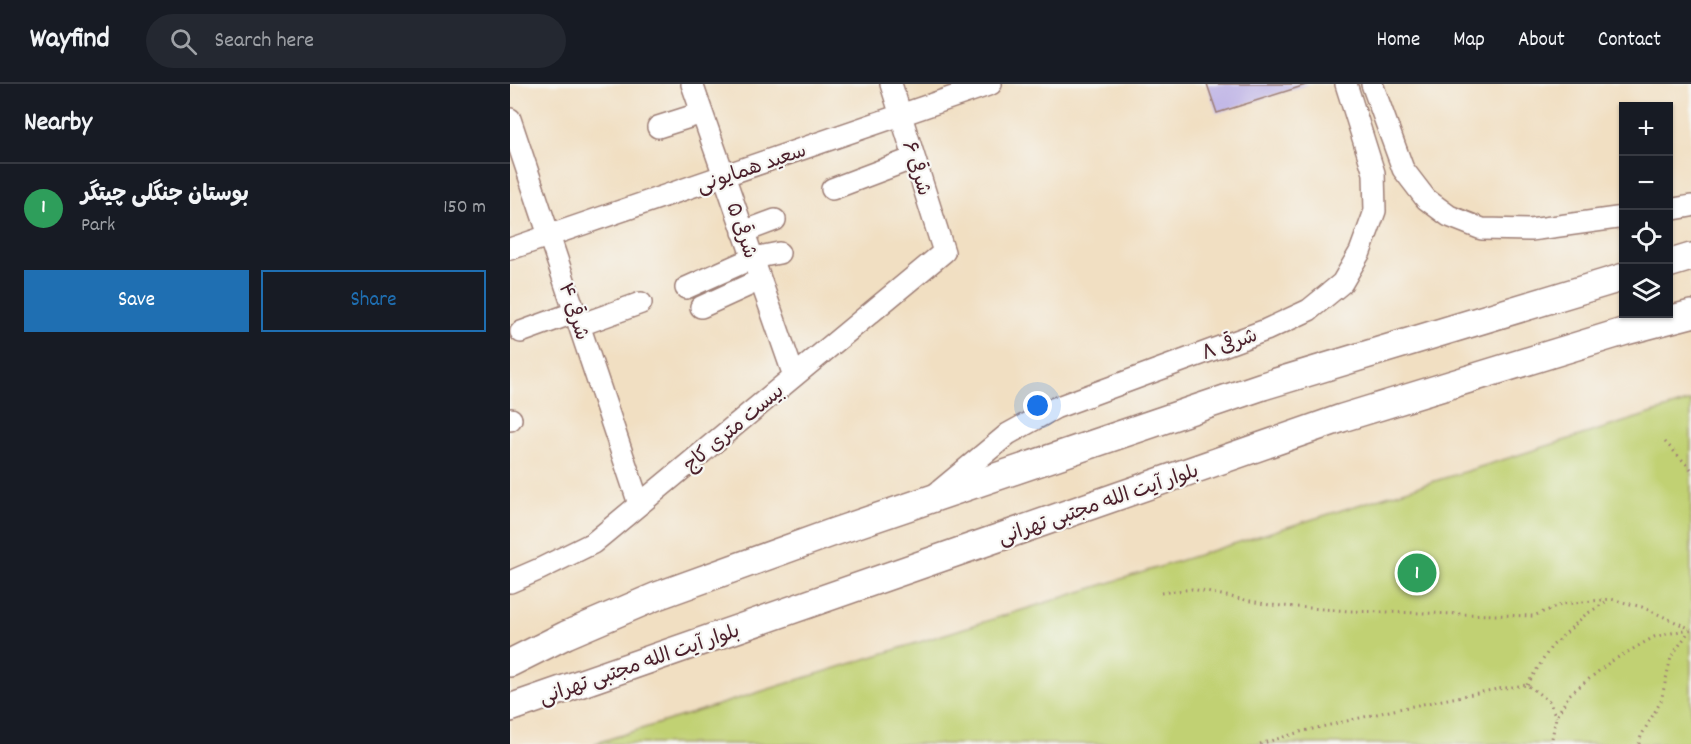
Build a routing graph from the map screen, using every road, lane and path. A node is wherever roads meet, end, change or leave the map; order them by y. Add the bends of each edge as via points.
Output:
1 (692, 84) edge
2 (891, 84) edge
3 (991, 84) edge
4 (1346, 84) edge
5 (1372, 84) edge
6 (702, 113) junction
7 (901, 115) junction
8 (510, 119) edge
9 (658, 127) dead end
10 (914, 158) junction
11 (724, 176) junction
12 (832, 189) dead end
13 (1691, 206) edge
14 (1673, 209) edge
15 (1619, 218) edge
16 (775, 220) dead end
17 (743, 232) junction
18 (550, 236) junction
19 (510, 249) edge
20 (944, 252) joint
21 (778, 253) dead end
22 (1691, 257) edge
23 (753, 258) junction
24 (1673, 262) edge
25 (1619, 278) edge
26 (760, 280) junction
27 (686, 288) dead end
28 (640, 303) dead end
29 (701, 307) dead end
30 (1691, 314) edge
31 (578, 319) junction
32 (521, 332) dead end
33 (794, 376) junction
34 (1665, 442) dead end
35 (1691, 469) edge
36 (930, 499) junction
37 (639, 504) junction
38 (510, 582) edge
39 (1161, 593) dead end
40 (1611, 599) junction
41 (1691, 628) edge
42 (510, 663) edge
43 (1527, 686) junction
44 (510, 708) edge
45 (1556, 717) junction
46 (1260, 744) edge
47 (1551, 744) edge
48 (1639, 744) edge

1 - 6 street, ۵ شرقی
2 - 7 street, ۶ شرقی
3 - 7 street, سعید همایونی
4 - 36 street, ۸ شرقی via 1374,173 1375,211 1360,252 1342,283 1309,310 1266,330 1055,408 1008,434
5 - 15 street via 1402,169 1426,199 1449,216 1482,229 1530,230
6 - 9 street
6 - 11 street, ۵ شرقی
7 - 10 street, ۶ شرقی
7 - 11 street, سعید همایونی
8 - 18 street, ۴ شرقی
10 - 12 street
10 - 20 street, ۶ شرقی
11 - 17 street, ۵ شرقی
11 - 18 street, سعید همایونی
13 - 14 street
16 - 17 street
17 - 23 street, ۵ شرقی
18 - 19 street, سعید همایونی
18 - 31 street, ۴ شرقی
20 - 33 street, بیست متری کاج
21 - 23 street
22 - 24 main road
23 - 26 street, ۵ شرقی
23 - 27 street
25 - 36 main road via 1263,386
26 - 29 street
26 - 33 street, ۵ شرقی
28 - 31 street
30 - 44 main road, بلوار آیت الله مجتبی تهرانی via 1342,418
31 - 32 street
31 - 37 street, ۴ شرقی
33 - 37 street, بیست متری کاج
34 - 35 path
36 - 42 main road via 657,596
37 - 38 street, بیست متری کاج via 593,543
39 - 40 path via 1192,589 1270,605 1348,611 1533,616 1564,604
40 - 41 path via 1642,607
40 - 43 path via 1586,615 1551,647
41 - 45 path via 1654,637 1610,662 1569,695
41 - 48 path via 1671,657 1661,701
43 - 45 path via 1550,700
43 - 46 path via 1398,709
45 - 47 path

